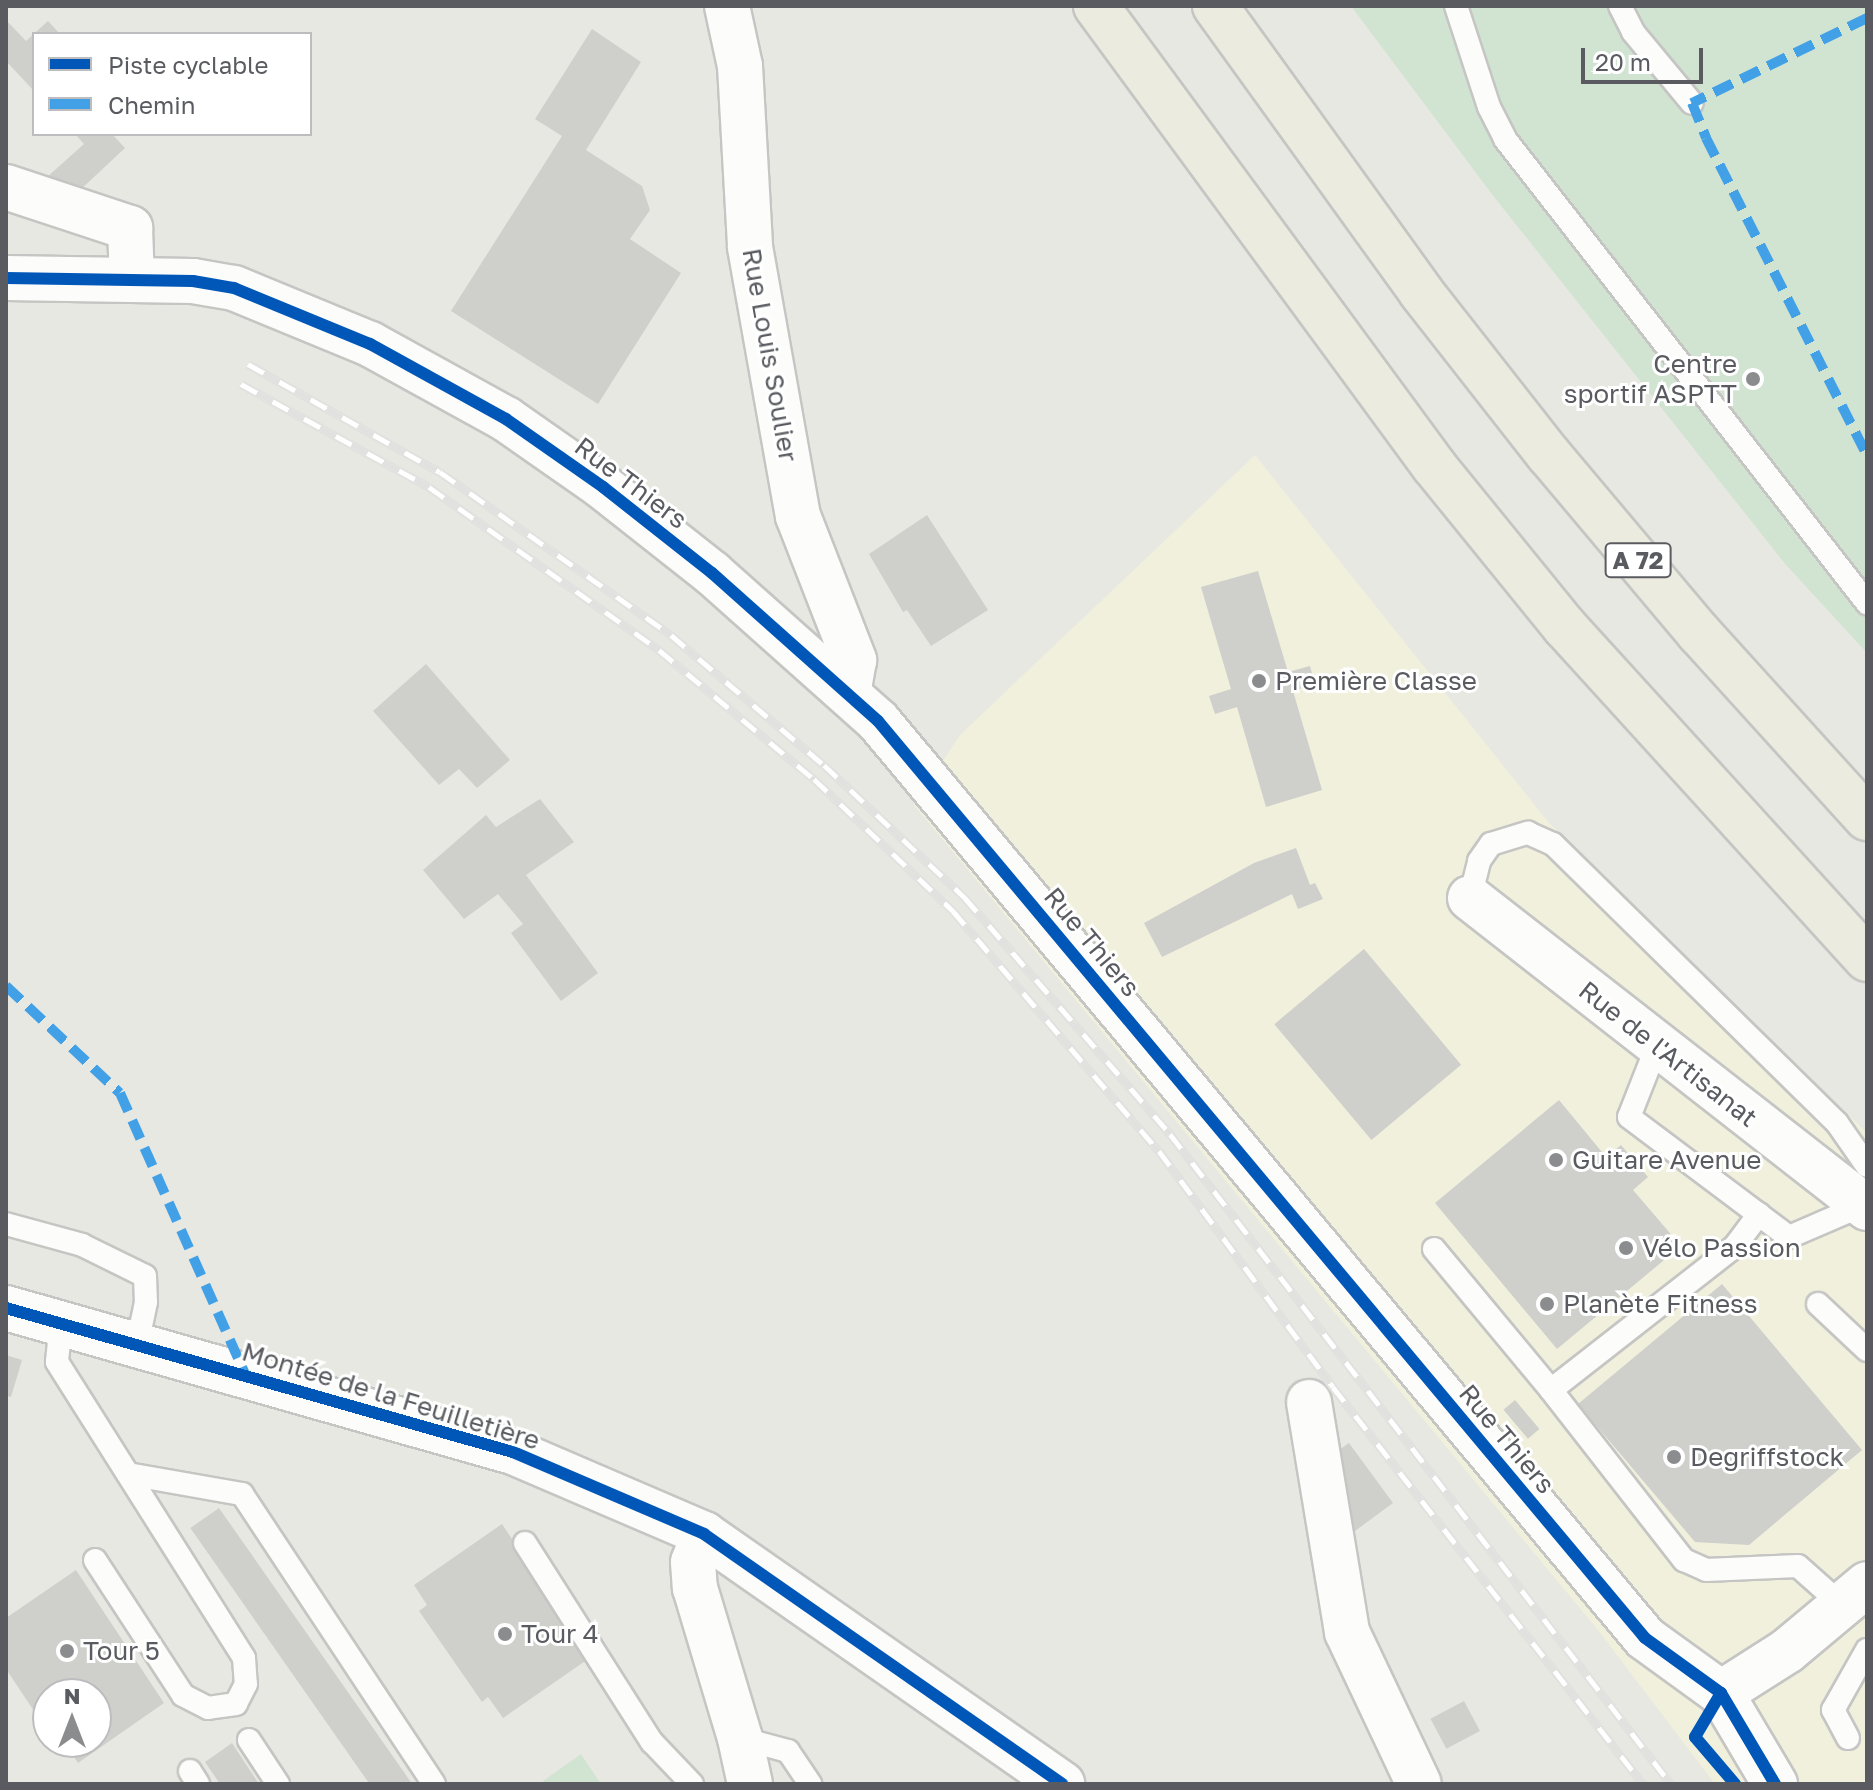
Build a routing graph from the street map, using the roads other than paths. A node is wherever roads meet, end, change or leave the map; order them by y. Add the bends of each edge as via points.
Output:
1 (727, 6) edge
2 (1096, 6) edge
3 (1215, 6) edge
4 (1456, 6) edge
5 (1620, 6) edge
6 (1692, 103) dead end
7 (6, 187) edge
8 (6, 278) edge
9 (132, 280) junction
10 (1867, 603) edge
11 (848, 693) junction
12 (1867, 818) edge
13 (1470, 898) joint
14 (1867, 959) edge
15 (1657, 1046) junction
16 (1866, 1193) edge
17 (1759, 1214) junction
18 (6, 1224) edge
19 (1434, 1249) dead end
20 (1818, 1304) dead end
21 (6, 1308) edge
22 (61, 1323) junction
23 (137, 1345) junction
24 (1867, 1350) edge
25 (1551, 1390) junction
26 (1309, 1402) dead end
27 (128, 1474) junction
28 (704, 1534) junction
29 (525, 1543) dead end
30 (95, 1560) dead end
31 (1854, 1595) edge
32 (1867, 1650) edge
33 (1721, 1693) junction
34 (740, 1738) junction
35 (1848, 1738) dead end
36 (249, 1740) dead end
37 (278, 1784) edge
38 (434, 1784) edge
39 (692, 1784) edge
40 (750, 1784) edge
41 (810, 1784) edge
42 (1063, 1784) edge
43 (1419, 1784) edge
44 (1775, 1784) edge

1 - 11 street, Rue Louis Soulier via 740,66 753,262 798,516 854,660
2 - 14 highway via 1444,478 1565,627
3 - 12 highway, A 72 via 1421,292 1549,455 1699,633
4 - 10 lane via 1505,139
5 - 6 lane via 1633,32
7 - 9 street via 130,228
8 - 9 street, Rue Thiers
9 - 11 street, Rue Thiers via 234,288 370,344 506,419 712,573
11 - 33 street, Rue Thiers via 878,721 1645,1638
13 - 15 street, Rue de l'Artisanat
13 - 16 lane via 1479,861 1491,844 1528,833 1553,844 1837,1123
15 - 16 street, Rue de l'Artisanat
15 - 17 lane via 1629,1117
16 - 17 lane via 1789,1237
17 - 25 lane via 1735,1246
18 - 23 lane via 82,1245 145,1276
19 - 25 lane
20 - 24 lane
21 - 22 street, Montée de la Feuilletière
22 - 23 street, Montée de la Feuilletière
22 - 27 lane via 57,1362
23 - 28 street, Montée de la Feuilletière via 513,1452
25 - 31 lane via 1684,1560 1706,1570 1798,1566
26 - 43 street via 1347,1632
27 - 30 lane via 244,1658 246,1684 236,1704 208,1708 183,1695
27 - 38 lane via 242,1494
28 - 34 street via 693,1562 695,1588
28 - 42 street, Montée de la Feuilletière
29 - 39 lane via 652,1742
31 - 33 street via 1787,1651
32 - 35 lane via 1833,1710
33 - 44 street, Rue Thiers
34 - 40 street
34 - 41 lane via 788,1751
36 - 37 lane

